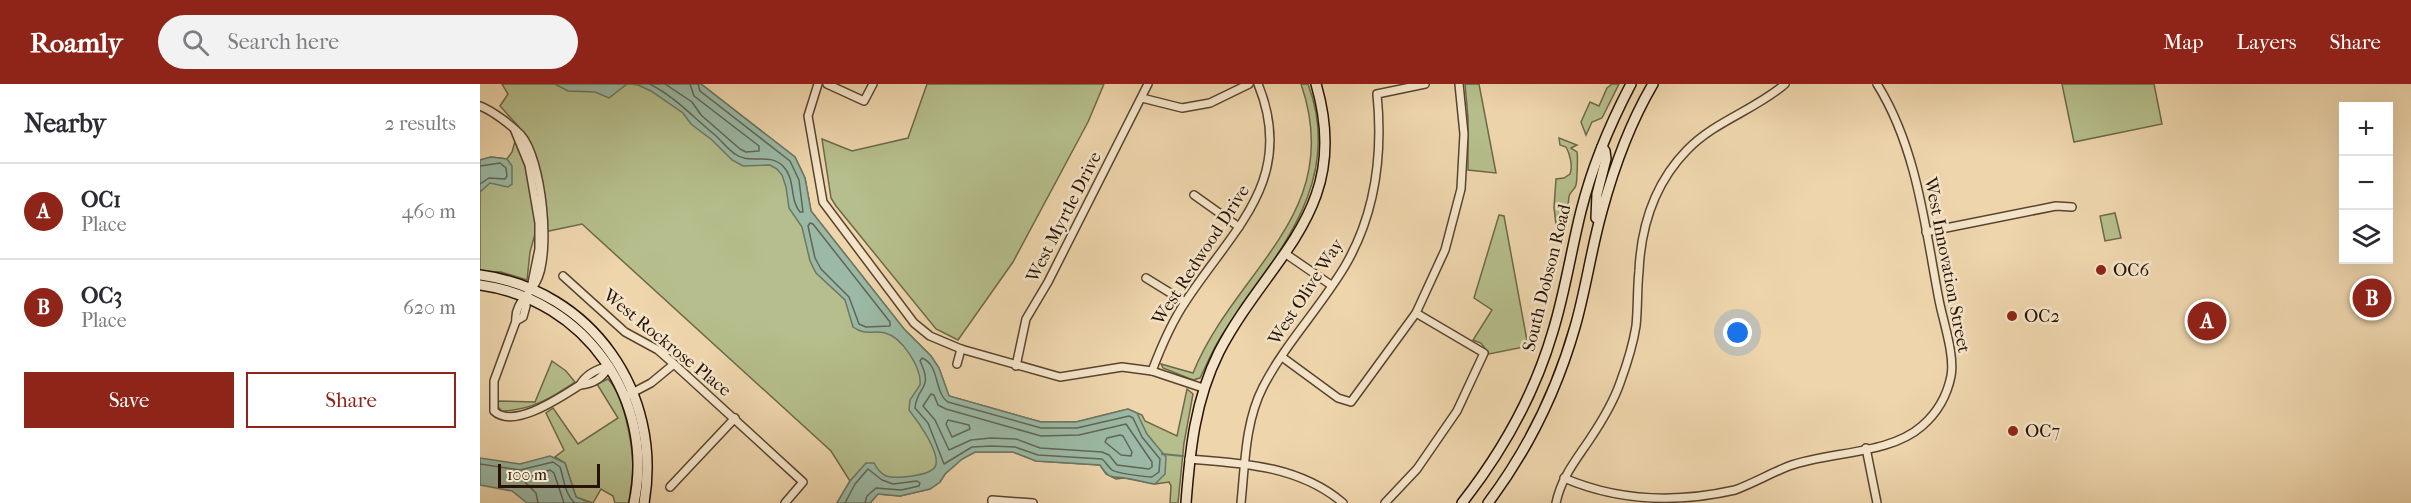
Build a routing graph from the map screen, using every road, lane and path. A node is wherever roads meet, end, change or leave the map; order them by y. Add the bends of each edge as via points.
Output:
1 (818, 84) edge
2 (827, 84) edge
3 (873, 84) edge
4 (1148, 84) edge
5 (1249, 84) edge
6 (1258, 84) edge
7 (1316, 84) edge
8 (1425, 84) edge
9 (1459, 84) edge
10 (1631, 84) edge
11 (1653, 84) edge
12 (1785, 84) edge
13 (1877, 84) edge
14 (1142, 98) junction
15 (480, 106) edge
16 (1602, 147) junction
17 (1194, 195) dead end
18 (2072, 207) dead end
19 (1239, 227) junction
20 (1926, 232) junction
21 (1596, 236) junction
22 (1286, 254) junction
23 (480, 275) edge
24 (563, 276) dead end
25 (1146, 278) dead end
26 (1048, 282) junction
27 (480, 285) edge
28 (1331, 285) junction
29 (1057, 286) dead end
30 (529, 292) junction
31 (1185, 302) junction
32 (1416, 313) junction
33 (962, 349) junction
34 (1282, 357) junction
35 (674, 364) junction
36 (957, 364) dead end
37 (609, 366) junction
38 (1016, 366) junction
39 (1152, 371) junction
40 (1203, 388) junction
41 (630, 394) junction
42 (735, 418) junction
43 (1866, 448) junction
44 (1190, 459) junction
45 (1245, 463) junction
46 (1564, 478) junction
47 (670, 487) dead end
48 (992, 502) edge
49 (634, 503) edge
50 (644, 503) edge
51 (785, 503) edge
52 (1033, 503) edge
53 (1186, 503) edge
54 (1241, 503) edge
55 (1343, 503) edge
56 (1385, 503) edge
57 (1462, 503) edge
58 (1488, 503) edge
59 (1556, 503) edge
60 (1877, 503) edge

1 - 33 street via 808,116 823,202 914,323 930,336
2 - 3 street via 864,101
4 - 14 street, West Myrtle Drive
5 - 14 street via 1210,103 1182,108
6 - 19 street, West Redwood Drive via 1266,103 1270,132 1268,164 1258,196
7 - 22 street via 1324,131 1321,175 1307,218
8 - 28 street, West Olive Way via 1377,94 1381,127 1377,177 1365,224
9 - 32 street via 1464,134 1461,189 1445,250
10 - 16 street, South Dobson Road
11 - 21 street, South Dobson Road via 1624,143
12 - 46 street via 1704,135 1680,158 1661,185 1642,238 1636,324 1627,364 1603,420
13 - 20 street, West Innovation Street via 1904,140
14 - 26 street, West Myrtle Drive
15 - 30 street via 515,131 529,165 539,223 539,249
16 - 21 street via 1606,159 1597,194
16 - 57 street, South Dobson Road via 1581,209 1553,332 1537,378 1510,432
17 - 19 street
18 - 20 street via 2056,206
19 - 31 street, West Redwood Drive
20 - 43 street, West Innovation Street via 1951,364 1947,389 1937,411 1912,434
21 - 58 street, South Dobson Road via 1558,378 1539,421
22 - 28 street
22 - 40 street via 1226,341
23 - 30 street
24 - 35 street, West Rockrose Place via 625,332
25 - 31 street
26 - 29 street
26 - 38 street, West Myrtle Drive via 1026,319
27 - 30 street
28 - 34 street, West Olive Way
30 - 37 street via 582,333
30 - 37 street via 519,303 495,381 494,411 498,415 510,417 534,411 605,375
30 - 41 street via 566,308 599,337 624,372
31 - 39 street, West Redwood Drive
32 - 34 street via 1351,402 1338,398
32 - 56 street via 1484,353 1457,411 1417,468
33 - 36 street
33 - 38 street
34 - 45 street, West Olive Way via 1263,387 1251,420
35 - 41 street
35 - 42 street, West Rockrose Place
37 - 41 street
38 - 39 street via 1060,377 1122,367
39 - 40 street
40 - 44 street
41 - 49 street via 638,461
41 - 50 street via 647,446
42 - 47 street
42 - 51 street, West Rockrose Place via 803,482
43 - 46 street, West Innovation Street via 1808,460 1735,490 1682,502 1623,499
43 - 60 street
44 - 45 street
44 - 53 street
45 - 54 street, West Olive Way
45 - 55 street via 1294,474 1327,489
46 - 59 street
48 - 52 street

